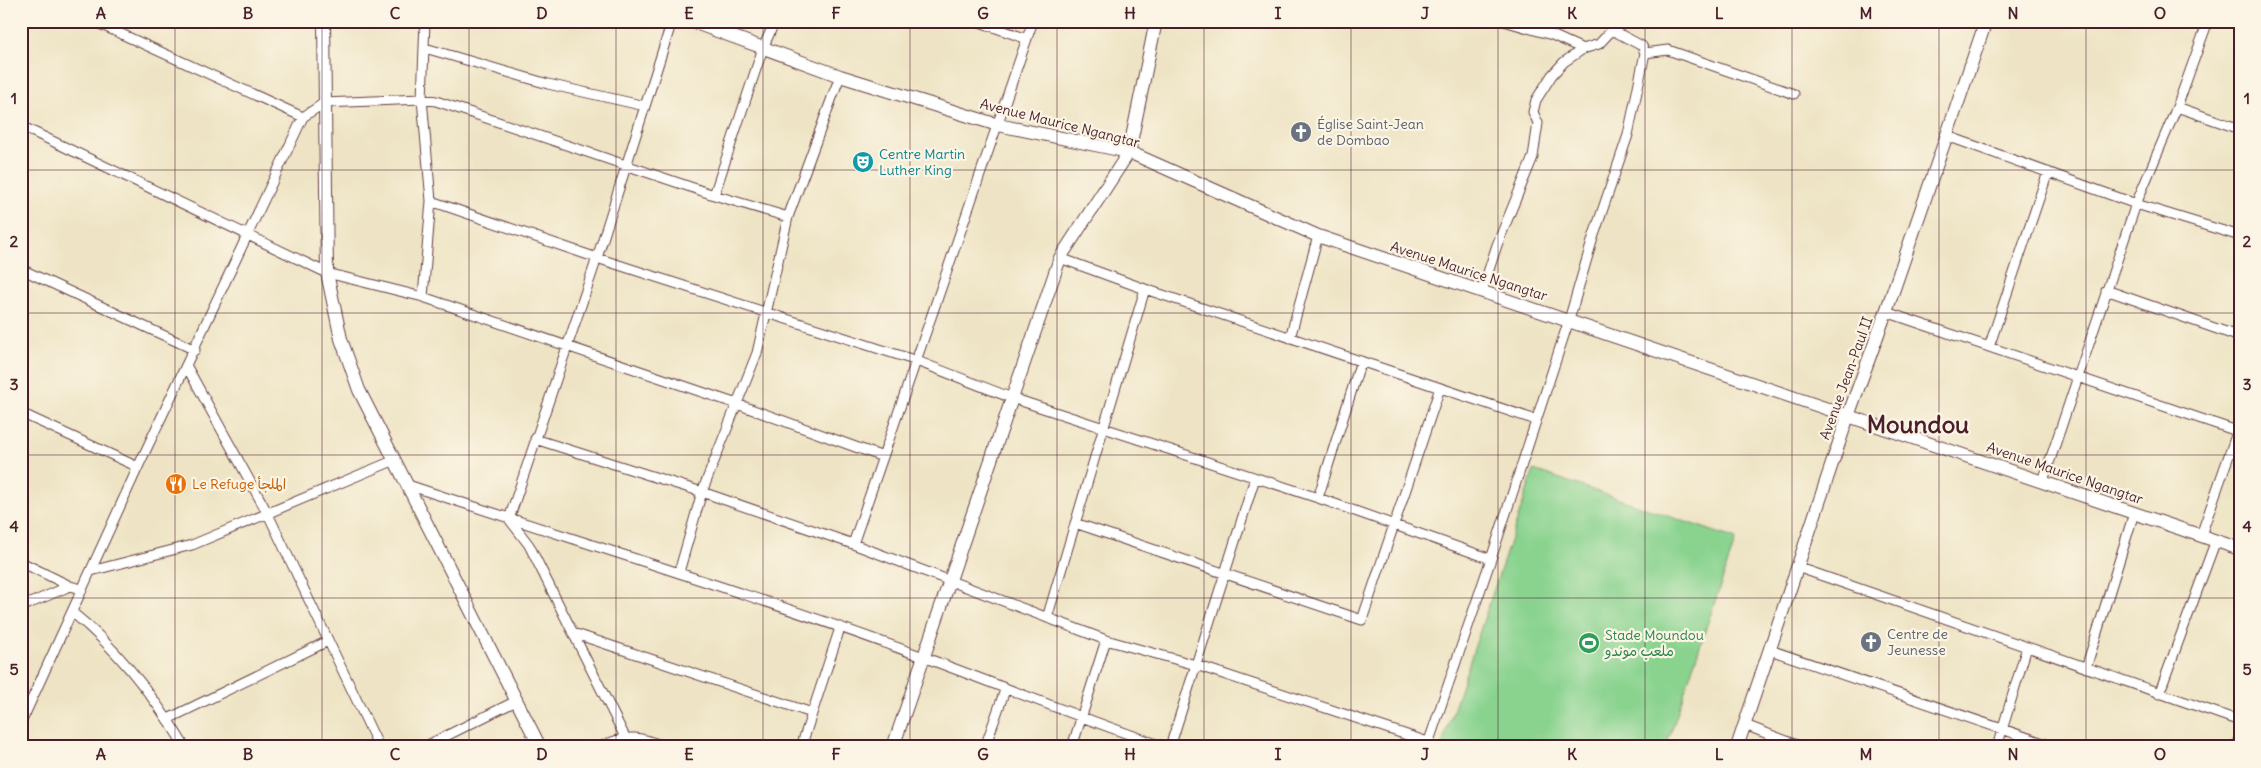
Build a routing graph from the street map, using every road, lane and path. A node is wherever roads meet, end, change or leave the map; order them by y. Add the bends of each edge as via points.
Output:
1 (93, 21) edge
2 (324, 21) edge
3 (425, 21) edge
4 (672, 21) edge
5 (690, 21) edge
6 (775, 21) edge
7 (977, 21) edge
8 (1033, 21) edge
9 (1156, 21) edge
10 (1504, 21) edge
11 (1986, 21) edge
12 (2208, 21) edge
13 (107, 24) edge
14 (1613, 25) edge
15 (1027, 39) junction
16 (424, 48) junction
17 (763, 48) junction
18 (1583, 49) junction
19 (1645, 53) junction
20 (840, 76) junction
21 (1794, 94) dead end
22 (422, 99) junction
23 (324, 103) junction
24 (645, 106) junction
25 (2177, 107) junction
26 (303, 116) junction
27 (998, 125) junction
28 (21, 126) edge
29 (2240, 130) edge
30 (1947, 136) junction
31 (1129, 152) junction
32 (626, 165) junction
33 (2048, 172) junction
34 (714, 195) junction
35 (431, 201) junction
36 (2136, 204) junction
37 (788, 218) junction
38 (248, 235) junction
39 (1318, 236) junction
40 (2240, 236) edge
41 (597, 258) junction
42 (1060, 258) junction
43 (21, 269) edge
44 (327, 273) junction
45 (1145, 289) junction
46 (2106, 290) junction
47 (1482, 291) junction
48 (423, 297) junction
49 (766, 312) junction
50 (1886, 312) junction
51 (1569, 320) junction
52 (2240, 337) edge
53 (1290, 338) junction
54 (566, 347) junction
55 (1989, 347) junction
56 (195, 350) junction
57 (917, 361) junction
58 (1361, 361) junction
59 (187, 367) junction
60 (2077, 377) junction
61 (1440, 388) junction
62 (1012, 398) junction
63 (737, 404) junction
64 (21, 413) edge
65 (1848, 416) junction
66 (1536, 420) junction
67 (2238, 427) edge
68 (1103, 428) junction
69 (535, 440) junction
70 (884, 457) junction
71 (395, 460) junction
72 (138, 467) junction
73 (1255, 478) junction
74 (2044, 481) junction
75 (408, 485) junction
76 (702, 492) junction
77 (1318, 498) junction
78 (2134, 512) junction
79 (268, 514) junction
80 (509, 519) junction
81 (1075, 523) junction
82 (1395, 526) junction
83 (2201, 535) junction
84 (2216, 540) junction
85 (853, 544) junction
86 (2240, 549) edge
87 (1491, 559) junction
88 (21, 562) edge
89 (1797, 567) junction
90 (91, 571) junction
91 (679, 572) junction
92 (1226, 574) junction
93 (950, 581) junction
94 (70, 586) junction
95 (82, 589) junction
96 (21, 607) edge
97 (73, 613) junction
98 (1047, 618) junction
99 (840, 628) junction
100 (573, 633) junction
101 (1106, 640) junction
102 (328, 641) junction
103 (2027, 647) junction
104 (1770, 650) junction
105 (924, 657) junction
106 (1196, 665) junction
107 (2086, 668) junction
108 (1005, 690) junction
109 (2159, 694) junction
110 (516, 701) junction
111 (25, 707) edge
112 (812, 713) junction
113 (168, 719) junction
114 (1082, 719) junction
115 (2240, 721) edge
116 (21, 723) edge
117 (1745, 725) junction
118 (2003, 729) junction
119 (625, 737) junction
120 (2240, 742) edge
121 (1427, 744) edge
122 (185, 747) edge
123 (379, 747) edge
124 (424, 747) edge
125 (540, 747) edge
126 (600, 747) edge
127 (667, 747) edge
128 (801, 747) edge
129 (893, 747) edge
130 (985, 747) edge
131 (1072, 747) edge
132 (1165, 747) edge
133 (1170, 747) edge
134 (1738, 747) edge
135 (1802, 747) edge
136 (1997, 747) edge
137 (2055, 747) edge
138 (2238, 747) edge

1 - 13 street
2 - 23 street
3 - 16 street
4 - 24 street
5 - 17 street, Avenue Maurice Ngangtar
6 - 17 street
7 - 15 street
8 - 15 street
9 - 31 street
10 - 18 street via 1552,35
11 - 30 street, Avenue Jean-Paul II
12 - 25 street
13 - 26 street
14 - 18 street via 1599,44
14 - 19 street via 1642,46
15 - 27 street
16 - 22 street
16 - 24 street via 548,84
17 - 20 street, Avenue Maurice Ngangtar
17 - 34 street
18 - 47 street via 1564,62 1536,100 1533,112 1538,123 1533,157
19 - 21 street via 1668,50
19 - 51 street via 1628,135
20 - 27 street, Avenue Maurice Ngangtar
20 - 37 street
22 - 23 street
22 - 32 street via 470,111
22 - 35 street
23 - 26 street
23 - 44 street
24 - 32 street
25 - 29 street
25 - 36 street
26 - 38 street
27 - 31 street, Avenue Maurice Ngangtar
27 - 57 street
28 - 38 street
30 - 33 street
30 - 50 street, Avenue Jean-Paul II
31 - 39 street, Avenue Maurice Ngangtar
31 - 42 street
32 - 34 street
32 - 41 street
33 - 36 street
33 - 55 street
34 - 37 street
35 - 41 street
35 - 48 street
36 - 40 street
36 - 46 street
37 - 49 street
38 - 44 street
38 - 56 street
39 - 47 street, Avenue Maurice Ngangtar
39 - 53 street
41 - 49 street
41 - 54 street
42 - 45 street
42 - 62 street
43 - 56 street
44 - 48 street
44 - 71 street via 348,362
45 - 53 street
45 - 68 street
46 - 52 street
46 - 60 street
47 - 51 street, Avenue Maurice Ngangtar
48 - 54 street
49 - 57 street
49 - 63 street via 757,353
50 - 55 street
50 - 65 street, Avenue Jean-Paul II
51 - 65 street, Avenue Maurice Ngangtar
51 - 66 street
53 - 58 street
54 - 63 street
54 - 69 street
55 - 60 street
56 - 59 street
57 - 62 street
57 - 70 street
58 - 61 street
58 - 77 street
59 - 72 street
59 - 79 street
60 - 67 street
60 - 74 street
61 - 66 street
61 - 82 street
62 - 68 street
62 - 93 street
63 - 70 street
63 - 76 street
64 - 72 street
65 - 74 street, Avenue Maurice Ngangtar
65 - 89 street, Avenue Jean-Paul II
66 - 87 street
67 - 83 street
68 - 73 street
68 - 81 street
69 - 76 street
69 - 80 street
70 - 85 street
71 - 75 street
71 - 79 street
72 - 90 street
73 - 77 street
73 - 92 street
74 - 78 street, Avenue Maurice Ngangtar
75 - 80 street
75 - 110 street
76 - 85 street
76 - 91 street
77 - 82 street
78 - 83 street, Avenue Maurice Ngangtar
78 - 107 street
79 - 90 street via 192,545
79 - 102 street
80 - 91 street
80 - 100 street via 529,545
81 - 92 street
81 - 98 street
82 - 87 street
82 - 92 street via 1362,620
83 - 84 street, Avenue Maurice Ngangtar
84 - 86 street, Avenue Maurice Ngangtar
84 - 109 street
85 - 93 street
87 - 121 street
88 - 94 street
89 - 103 street
89 - 104 street, Avenue Jean-Paul II
90 - 95 street
91 - 99 street
92 - 106 street
93 - 98 street
93 - 105 street
94 - 95 street
94 - 96 street
95 - 97 street
97 - 111 street
97 - 113 street via 122,660
98 - 101 street
99 - 105 street
99 - 112 street
100 - 112 street
100 - 119 street
101 - 106 street
101 - 114 street
102 - 113 street
102 - 123 street
103 - 107 street
103 - 118 street
104 - 117 street, Avenue Jean-Paul II
104 - 118 street
105 - 108 street
105 - 129 street
106 - 121 street
106 - 133 street
107 - 109 street
108 - 114 street
108 - 130 street
109 - 115 street
110 - 124 street
110 - 125 street
111 - 116 street
112 - 128 street
113 - 122 street
114 - 131 street
114 - 132 street
117 - 134 street, Avenue Jean-Paul II
117 - 135 street
118 - 136 street
118 - 137 street
119 - 126 street
119 - 127 street via 640,737
120 - 138 street

